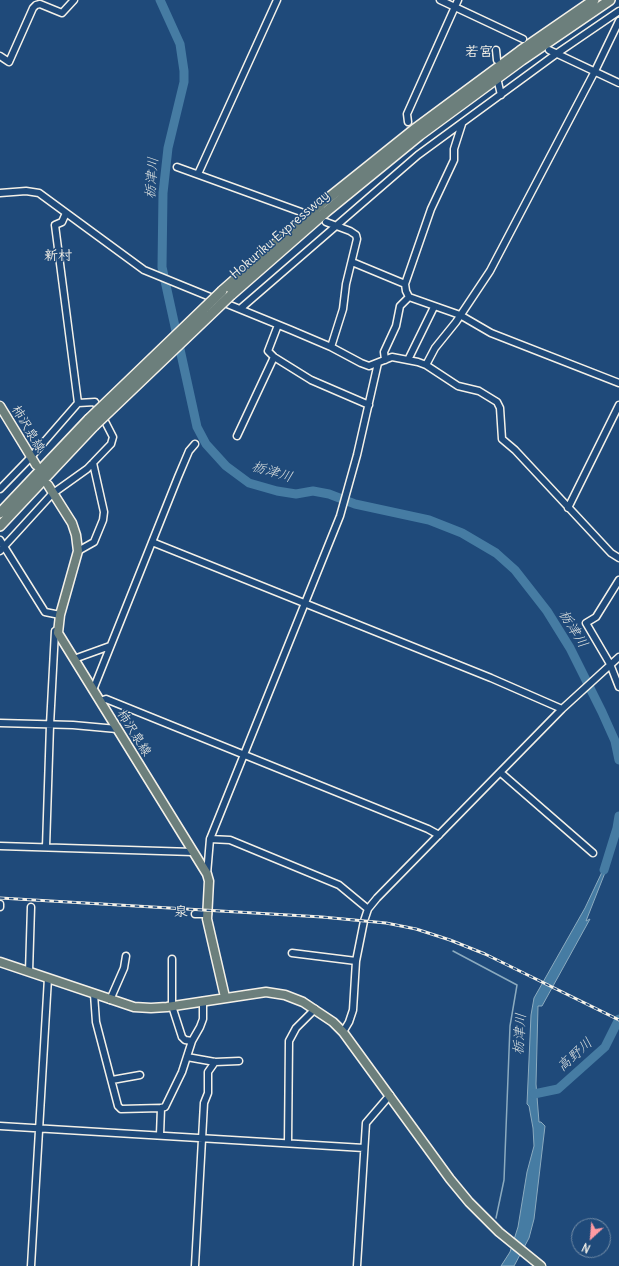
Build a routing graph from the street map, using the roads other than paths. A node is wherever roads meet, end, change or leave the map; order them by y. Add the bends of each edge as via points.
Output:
1 (74, 0) edge
2 (277, 0) edge
3 (440, 0) edge
4 (458, 0) edge
5 (594, 0) edge
6 (610, 0) edge
7 (455, 7) junction
8 (619, 11) edge
9 (619, 21) edge
10 (523, 39) dead end
11 (496, 50) dead end
12 (549, 50) dead end
13 (556, 54) junction
14 (0, 56) edge
15 (497, 60) dead end
16 (595, 70) junction
17 (498, 82) dead end
18 (619, 83) edge
19 (501, 95) junction
20 (408, 122) tunnel mouth
21 (462, 124) junction
22 (414, 149) tunnel mouth
23 (418, 155) junction
24 (177, 167) dead end
25 (198, 174) junction
26 (0, 193) edge
27 (301, 212) dead end
28 (66, 213) junction
29 (326, 222) dead end
30 (335, 226) junction
31 (352, 262) junction
32 (405, 284) junction
33 (409, 297) junction
34 (434, 307) junction
35 (240, 309) junction
36 (460, 315) junction
37 (278, 325) junction
38 (331, 347) junction
39 (274, 356) junction
40 (385, 360) junction
41 (408, 360) junction
42 (378, 363) junction
43 (426, 365) junction
44 (619, 383) edge
45 (78, 403) junction
46 (369, 405) junction
47 (619, 405) edge
48 (0, 406) edge
49 (92, 423) junction
50 (237, 436) dead end
51 (195, 444) dead end
52 (31, 457) junction
53 (93, 464) junction
54 (36, 465) dead end
55 (48, 485) dead end
56 (0, 489) edge
57 (52, 494) junction
58 (568, 508) junction
59 (0, 513) edge
60 (0, 526) edge
61 (0, 540) edge
62 (152, 542) junction
63 (2, 549) edge
64 (78, 550) junction
65 (619, 558) edge
66 (619, 580) edge
67 (305, 603) junction
68 (60, 615) junction
69 (59, 628) junction
70 (110, 646) junction
71 (619, 657) edge
72 (74, 659) junction
73 (610, 664) junction
74 (619, 687) edge
75 (93, 690) junction
76 (100, 701) junction
77 (562, 709) junction
78 (0, 723) edge
79 (50, 725) junction
80 (117, 729) junction
81 (244, 754) junction
82 (501, 773) junction
83 (439, 835) junction
84 (210, 839) junction
85 (0, 846) edge
86 (46, 847) junction
87 (193, 852) junction
88 (593, 853) dead end
89 (207, 874) junction
90 (0, 904) edge
91 (0, 907) edge
92 (31, 907) dead end
93 (368, 909) junction
94 (195, 914) dead end
95 (208, 914) junction
96 (292, 953) dead end
97 (126, 956) dead end
98 (172, 959) dead end
99 (356, 961) junction
100 (0, 962) edge
101 (29, 972) junction
102 (48, 978) junction
103 (94, 994) junction
104 (225, 997) junction
105 (110, 1000) junction
106 (203, 1001) junction
107 (172, 1006) junction
108 (315, 1009) junction
109 (343, 1032) junction
110 (192, 1041) junction
111 (187, 1057) junction
112 (239, 1061) dead end
113 (215, 1062) junction
114 (140, 1075) dead end
115 (112, 1080) junction
116 (390, 1094) junction
117 (161, 1108) junction
118 (0, 1126) edge
119 (40, 1128) junction
120 (160, 1135) junction
121 (202, 1139) junction
122 (288, 1143) junction
123 (364, 1148) junction
124 (30, 1266) edge
125 (195, 1266) edge
126 (357, 1266) edge
127 (541, 1266) edge

1 - 14 street via 62,13 40,4 36,5 9,62
2 - 25 street
3 - 7 street
4 - 7 street
5 - 49 highway, Hokuriku Expressway, bridge via 416,128 321,204 222,291
6 - 49 highway, Hokuriku Expressway, bridge via 522,60 420,135 327,211 231,295
7 - 10 street
7 - 20 street via 407,114
8 - 13 street
9 - 16 street
11 - 15 street
12 - 13 street
13 - 16 street
13 - 19 street
16 - 18 street
16 - 36 street via 490,271
17 - 19 street
19 - 21 street
21 - 23 street
21 - 32 street via 454,149 454,160 432,209
22 - 23 street
23 - 30 street
24 - 25 street
25 - 27 street
26 - 28 street via 39,193
28 - 35 street via 135,265
28 - 45 street via 62,222 55,225
29 - 30 street
30 - 31 street via 356,235
30 - 35 street
31 - 32 street
31 - 38 street via 343,310
32 - 33 street
33 - 34 street
33 - 40 street via 400,306 396,326 384,352
34 - 36 street
34 - 41 street
35 - 37 street
36 - 43 street via 435,348
36 - 44 street via 491,333
37 - 38 street
37 - 39 street via 268,351
38 - 42 street via 369,366
39 - 46 street via 311,380
39 - 50 street
40 - 41 street
40 - 42 street
41 - 43 street
42 - 46 street
43 - 58 street via 458,386 479,391 497,402 500,408 502,439
45 - 52 street
45 - 53 street via 95,402 113,437 111,444
46 - 67 street via 340,516
47 - 58 street
48 - 52 main road, 柿沢泉線
49 - 59 highway, Hokuriku Expressway
49 - 60 highway, Hokuriku Expressway
51 - 62 street via 180,471
52 - 54 main road, 柿沢泉線
52 - 56 street
53 - 57 street
53 - 64 street via 104,512 103,520 94,542
55 - 57 main road, 柿沢泉線
57 - 63 street
57 - 64 main road, 柿沢泉線 via 72,523
58 - 65 street
61 - 63 street
62 - 67 street
62 - 70 street
63 - 68 street via 45,612
64 - 68 main road, 柿沢泉線
66 - 73 street via 596,617 586,624
67 - 77 street
67 - 81 street
68 - 69 main road, 柿沢泉線
69 - 72 main road, 柿沢泉線 via 58,633
69 - 79 street via 55,631
70 - 72 street
70 - 75 street
71 - 73 street
72 - 75 main road, 柿沢泉線
73 - 74 street
73 - 77 street
75 - 76 main road, 柿沢泉線
76 - 80 main road, 柿沢泉線
76 - 81 street via 106,699
77 - 82 street
78 - 79 street
79 - 80 street
79 - 86 street
80 - 87 main road, 柿沢泉線
81 - 83 street
81 - 84 street
82 - 83 street
82 - 88 street
83 - 93 street
84 - 89 street
84 - 93 street via 230,840 339,885
85 - 86 street
86 - 87 street
87 - 89 main road, 柿沢泉線
89 - 95 main road, 柿沢泉線
90 - 91 street
92 - 101 street
93 - 99 street
94 - 95 street
95 - 104 main road, 柿沢泉線
96 - 99 street
97 - 105 street via 124,968
98 - 107 street
99 - 109 street via 353,1010
100 - 101 main road
101 - 102 main road
102 - 103 main road
102 - 119 street
103 - 105 main road
103 - 115 street via 96,1022
104 - 106 main road
104 - 108 main road via 266,992 285,995
105 - 107 main road via 134,1007
106 - 107 main road
106 - 110 street via 203,1019
107 - 110 street via 182,1038
108 - 109 main road
108 - 122 street via 296,1028 289,1041
109 - 116 main road
110 - 111 street
111 - 113 street
111 - 117 street via 165,1107
112 - 113 street
113 - 121 street via 208,1072
114 - 115 street
115 - 117 street via 121,1109
116 - 123 street via 366,1123
116 - 127 main road via 450,1179 474,1207 500,1233
117 - 120 street
118 - 119 street
119 - 120 street
119 - 124 street
120 - 121 street
121 - 122 street
121 - 125 street
122 - 123 street
123 - 126 street

